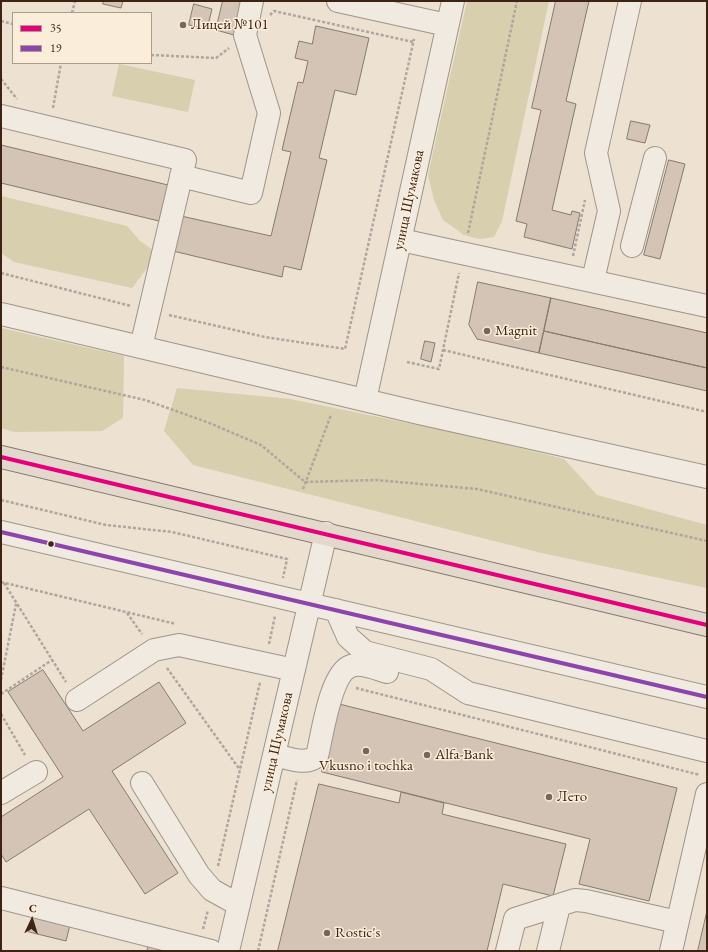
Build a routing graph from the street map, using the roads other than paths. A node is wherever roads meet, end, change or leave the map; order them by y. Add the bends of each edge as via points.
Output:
1 (252, 1) edge
2 (338, 1) edge
3 (453, 1) edge
4 (630, 1) edge
5 (448, 25) junction
6 (1, 116) edge
7 (655, 158) dead end
8 (181, 176) junction
9 (609, 211) junction
10 (639, 218) junction
11 (401, 240) junction
12 (632, 246) dead end
13 (593, 280) junction
14 (707, 306) edge
15 (1, 314) edge
16 (141, 347) junction
17 (365, 400) junction
18 (1, 458) edge
19 (707, 477) edge
20 (1, 532) edge
21 (326, 533) junction
22 (310, 604) junction
23 (336, 610) junction
24 (707, 625) edge
25 (294, 670) junction
26 (468, 693) junction
27 (707, 697) edge
28 (77, 700) road end
29 (707, 751) edge
30 (274, 755) junction
31 (36, 772) road end
32 (142, 784) dead end
33 (1, 793) edge
34 (707, 794) edge
35 (1, 898) edge
36 (239, 905) junction
37 (559, 906) junction
38 (677, 922) junction
39 (205, 950) edge
40 (228, 951) edge
41 (507, 951) edge
42 (548, 951) edge
43 (671, 951) edge

1 - 8 street via 245,35 270,113 251,193
2 - 5 street
3 - 5 street, улица Шумакова
4 - 9 street via 596,153
5 - 11 street, улица Шумакова
6 - 8 street via 185,160
7 - 10 street
8 - 16 street
9 - 10 street
9 - 13 street
10 - 12 street
11 - 13 street
11 - 17 street, улица Шумакова
13 - 14 street
15 - 16 street
16 - 17 street
17 - 19 street
18 - 21 main road
20 - 22 street
21 - 22 street, улица Шумакова
21 - 24 main road
22 - 23 street
22 - 25 street, улица Шумакова
23 - 26 street via 348,637 365,652 431,669
23 - 27 street
25 - 28 street via 263,654 179,645 154,650
25 - 30 street, улица Шумакова
26 - 29 street
26 - 30 street via 363,666 351,666 335,683 317,756 311,761 301,761
30 - 36 street, улица Шумакова
31 - 33 street
32 - 36 street via 199,875 212,890
34 - 38 street
35 - 39 street
36 - 40 street, улица Шумакова
37 - 38 street via 575,900 586,901
37 - 41 street via 515,919
37 - 42 street
38 - 43 street

